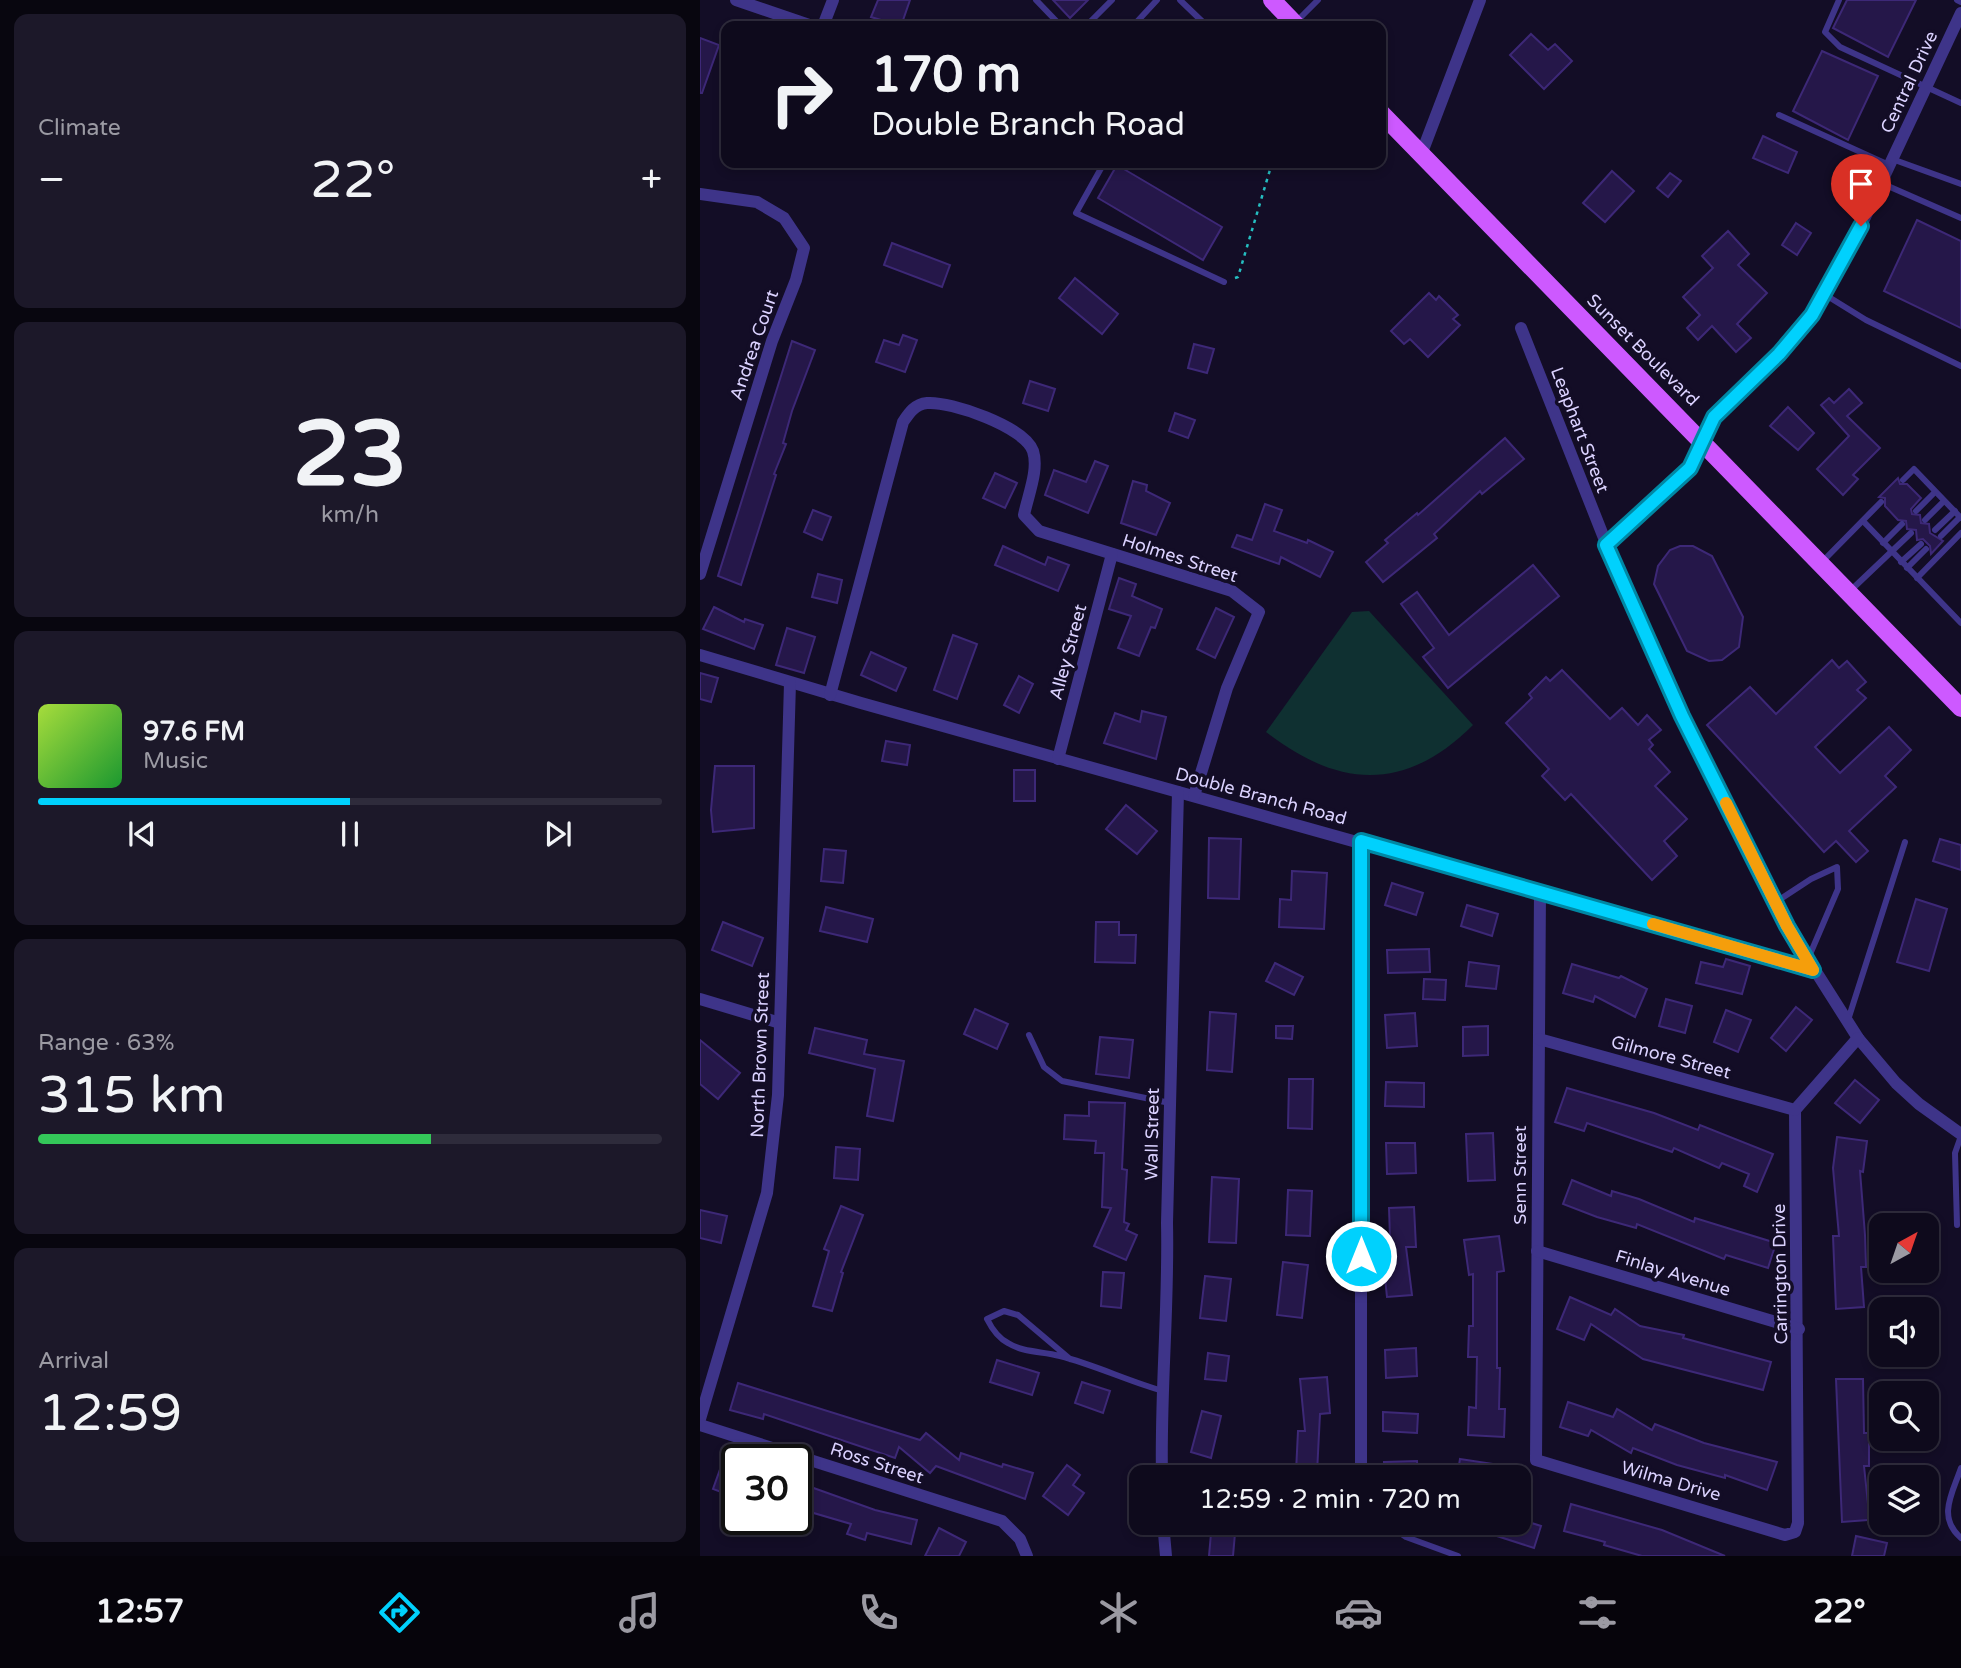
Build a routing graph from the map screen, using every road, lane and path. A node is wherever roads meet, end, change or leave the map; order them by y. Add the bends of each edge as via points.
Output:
1 (736, 0) edge
2 (834, 0) edge
3 (1036, 0) edge
4 (1112, 0) edge
5 (1157, 0) edge
6 (1180, 0) edge
7 (1272, 0) edge
8 (1318, 0) edge
9 (1480, 0) edge
10 (1839, 0) edge
11 (1961, 13) edge
12 (797, 21) edge
13 (825, 21) edge
14 (1056, 21) edge
15 (1091, 21) edge
16 (1138, 21) edge
17 (1202, 21) edge
18 (1292, 21) edge
19 (1300, 21) edge
20 (1926, 88) junction
21 (1961, 103) edge
22 (1779, 114) dead end
23 (1386, 118) edge
24 (1421, 155) junction
25 (1890, 162) junction
26 (1101, 168) edge
27 (1271, 168) edge
28 (1881, 183) junction
29 (1961, 184) edge
30 (700, 194) edge
31 (1961, 218) edge
32 (1224, 282) joint
33 (1824, 295) junction
34 (1521, 328) dead end
35 (1961, 366) edge
36 (1702, 440) junction
37 (1903, 480) dead end
38 (1935, 492) junction
39 (1944, 501) junction
40 (1881, 502) dead end
41 (1916, 511) dead end
42 (1955, 511) junction
43 (1961, 518) edge
44 (1925, 520) dead end
45 (1863, 521) junction
46 (1902, 524) dead end
47 (1911, 533) dead end
48 (1961, 533) edge
49 (1883, 543) junction
50 (1606, 545) junction
51 (1924, 546) dead end
52 (1891, 552) junction
53 (1112, 554) junction
54 (1821, 564) junction
55 (1904, 565) junction
56 (700, 574) edge
57 (1917, 578) junction
58 (1849, 592) junction
59 (1961, 623) edge
60 (700, 655) edge
61 (790, 683) junction
62 (830, 695) junction
63 (1961, 708) edge
64 (1058, 759) junction
65 (1178, 792) junction
66 (1194, 796) junction
67 (1361, 841) junction
68 (1905, 842) dead end
69 (1540, 892) junction
70 (1776, 902) junction
71 (1811, 964) junction
72 (700, 999) edge
73 (1847, 1022) junction
74 (780, 1023) junction
75 (1029, 1035) dead end
76 (1858, 1038) junction
77 (1539, 1039) junction
78 (1170, 1103) junction
79 (1795, 1110) junction
80 (1961, 1135) edge
81 (1959, 1161) edge
82 (1957, 1225) dead end
83 (1537, 1251) junction
84 (1799, 1329) junction
85 (1070, 1359) junction
86 (1163, 1391) junction
87 (700, 1419) edge
88 (700, 1425) edge
89 (1536, 1460) joint
90 (1162, 1465) edge
91 (1361, 1465) edge
92 (1961, 1468) edge
93 (1795, 1532) joint
94 (1164, 1535) edge
95 (1403, 1535) edge
96 (1961, 1538) edge
97 (1027, 1556) edge
98 (1166, 1556) edge
99 (1458, 1556) edge

1 - 12 street
2 - 13 street
3 - 14 lane
4 - 15 lane
5 - 16 lane
6 - 17 lane
7 - 18 main road
8 - 19 lane
9 - 24 street
10 - 20 lane via 1825,32 1829,37 1839,47
11 - 20 street, Central Drive
20 - 21 lane
20 - 25 street, Central Drive
22 - 25 lane
23 - 24 main road, Sunset Boulevard
24 - 36 main road, Sunset Boulevard
25 - 28 street, Central Drive
25 - 29 lane
26 - 32 lane via 1076,213
27 - 32 path via 1238,277
28 - 31 lane
28 - 33 street, Central Drive
30 - 56 street, Andrea Court via 757,202 784,218 804,248
33 - 35 lane
33 - 36 street, Central Drive via 1779,354 1714,417
34 - 50 street, Leaphart Street
36 - 50 street via 1690,468
36 - 54 main road, Sunset Boulevard
37 - 38 lane via 1914,470
38 - 39 lane
38 - 41 lane
39 - 42 lane
39 - 44 lane
40 - 45 lane
42 - 43 lane
42 - 43 lane via 1938,533
45 - 49 lane
45 - 54 lane
46 - 49 lane
47 - 52 lane
48 - 57 lane
49 - 52 lane
50 - 70 street, Leaphart Street via 1682,716
51 - 55 lane
52 - 55 lane
52 - 58 lane
53 - 62 street, Holmes Street via 1039,531 1024,515 1035,463 1032,448 1022,436 946,405 925,403 911,409 903,422
53 - 64 street, Alley Street
53 - 66 street, Holmes Street via 1232,591 1259,612 1227,688
54 - 58 main road, Sunset Boulevard
55 - 57 lane
57 - 59 lane
58 - 63 main road, Sunset Boulevard
60 - 61 street, Double Branch Road
61 - 62 street, Double Branch Road
61 - 74 street, North Brown Street
62 - 64 street, Double Branch Road
64 - 65 street, Double Branch Road
65 - 66 street, Double Branch Road
65 - 78 street, Wall Street
66 - 67 street, Double Branch Road
67 - 69 street, Double Branch Road
67 - 91 street
68 - 73 lane
69 - 71 street, Double Branch Road
69 - 77 street, Senn Street
70 - 71 street, Leaphart Street
70 - 71 lane via 1837,867 1838,889
71 - 73 street, Leaphart Street
72 - 74 street
73 - 76 street, Leaphart Street
74 - 87 street, North Brown Street via 767,1193
75 - 78 lane via 1044,1067 1062,1082
76 - 79 street
76 - 80 street, Leaphart Street via 1896,1083
77 - 79 street, Gilmore Street
77 - 83 street, Senn Street
78 - 86 street, Wall Street
79 - 84 street, Carrington Drive
80 - 81 lane via 1955,1153
81 - 82 lane
83 - 84 street, Finlay Avenue
83 - 89 street, Senn Street
84 - 93 street, Carrington Drive
85 - 85 lane via 1006,1343 988,1319 1004,1311 1018,1315
85 - 86 lane
86 - 90 street, Wall Street
88 - 97 street, Ross Street via 1002,1521 1020,1539
89 - 93 street, Wilma Drive via 1785,1535
92 - 96 lane via 1947,1507 1949,1526
94 - 98 street
95 - 99 lane

